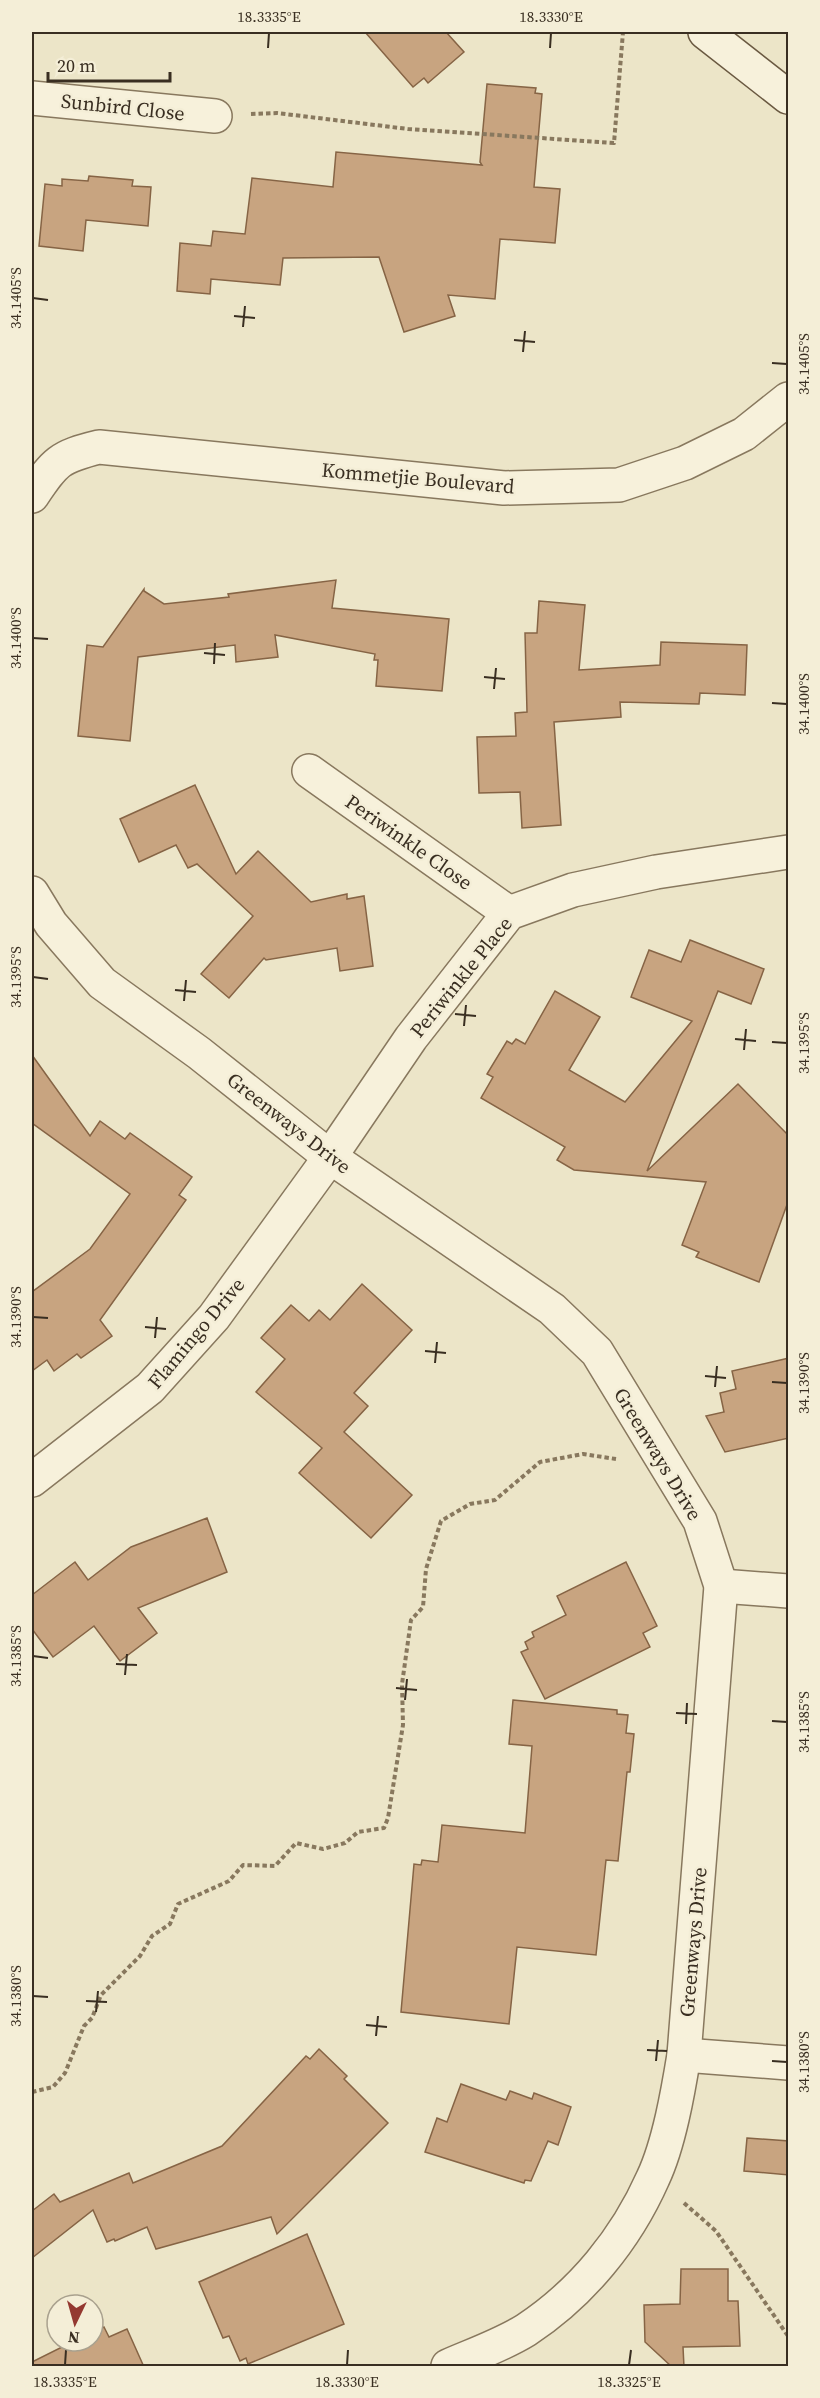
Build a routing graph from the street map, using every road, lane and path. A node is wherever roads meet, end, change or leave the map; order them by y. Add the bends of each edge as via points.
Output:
1 (623, 32) edge
2 (705, 32) edge
3 (789, 97) edge
4 (32, 98) edge
5 (215, 116) joint
6 (789, 399) edge
7 (42, 460) edge
8 (32, 496) edge
9 (309, 771) dead end
10 (789, 852) edge
11 (32, 892) edge
12 (509, 913) junction
13 (330, 1157) junction
14 (667, 1467) junction
15 (32, 1480) edge
16 (721, 1586) junction
17 (789, 1591) edge
18 (684, 2055) junction
19 (789, 2063) edge
20 (32, 2092) edge
21 (654, 2176) junction
22 (789, 2336) edge
23 (448, 2367) edge

1 - 5 path via 614,143 408,129 277,113
2 - 3 street
4 - 5 street, Sunbird Close
6 - 7 street, Kommetjie Boulevard via 744,434 685,463 619,485 504,488 99,447
7 - 8 street
9 - 12 street, Periwinkle Close
10 - 12 street, Periwinkle Place via 656,872 573,890
11 - 13 street, Greenways Drive via 51,924 102,983 199,1053
12 - 13 street, Periwinkle Place via 411,1038
13 - 14 street, Greenways Drive via 552,1309 597,1352
13 - 15 street, Flamingo Drive via 214,1317 150,1388
14 - 16 street, Greenways Drive via 700,1521
14 - 20 path via 583,1454 540,1462 495,1500 470,1504 441,1521 426,1569 423,1607 411,1620 402,1684 403,1725 384,1828 358,1832 345,1843 323,1850 296,1843 274,1866 243,1865 229,1881 178,1904 170,1924 152,1936 140,1956 101,1995 65,2073 53,2087
16 - 17 street
16 - 18 street, Greenways Drive
18 - 19 street
18 - 21 street, Greenways Drive
21 - 22 path via 716,2231
21 - 23 street, Greenways Drive via 631,2223 582,2284 524,2331

